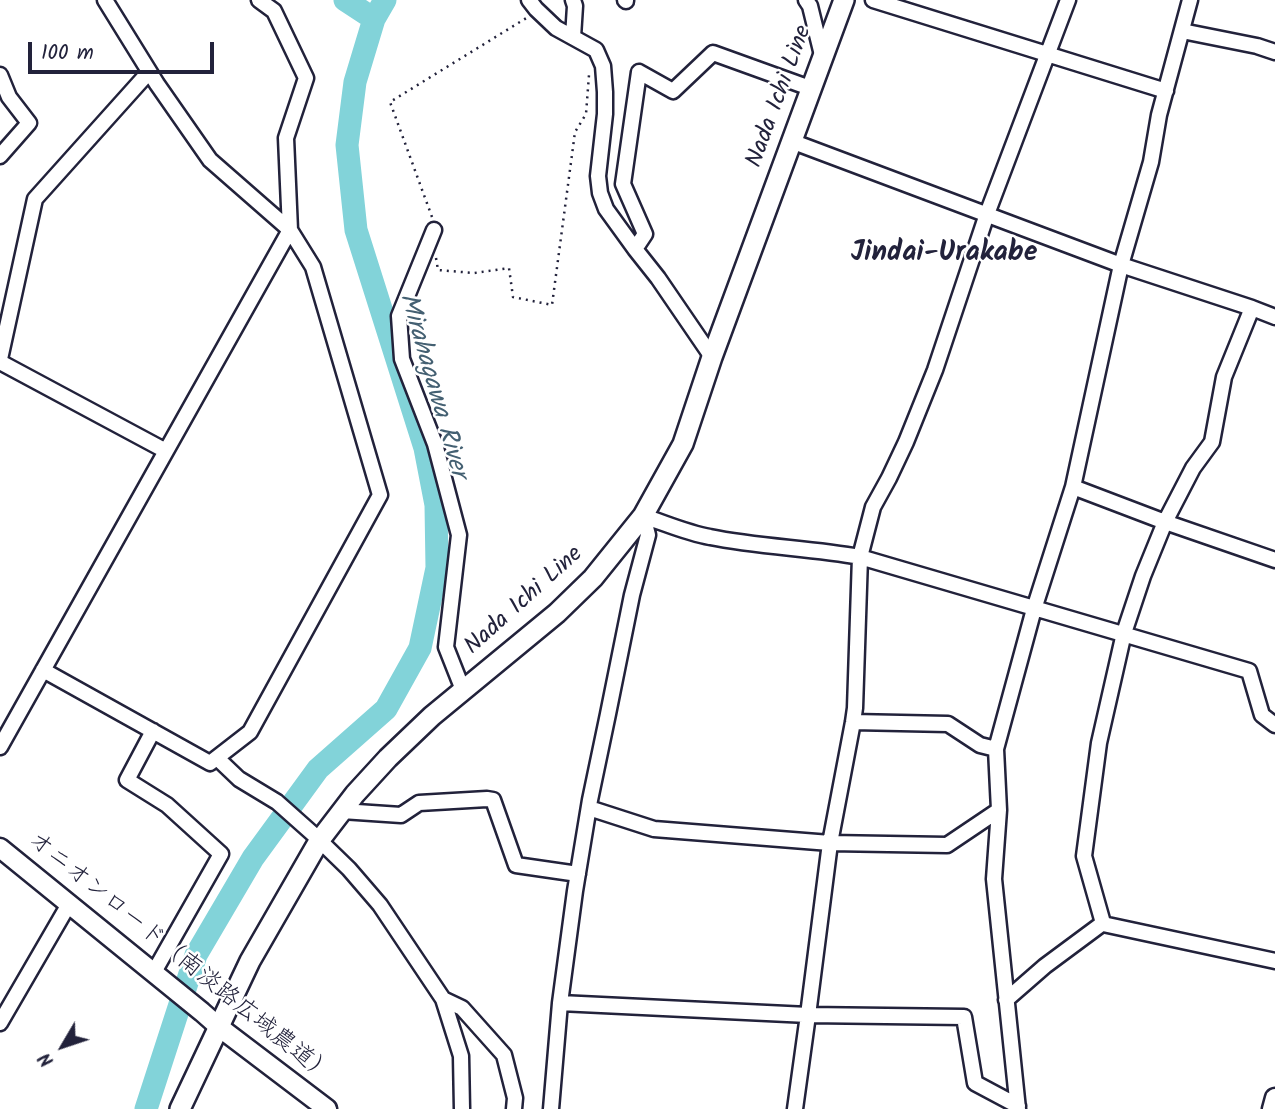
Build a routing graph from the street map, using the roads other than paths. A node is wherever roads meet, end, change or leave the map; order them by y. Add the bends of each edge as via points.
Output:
1 (105, 0) edge
2 (259, 0) edge
3 (573, 0) edge
4 (806, 0) edge
5 (844, 0) edge
6 (873, 0) edge
7 (1068, 0) edge
8 (1190, 0) edge
9 (533, 6) edge
10 (1182, 32) junction
11 (573, 37) junction
12 (1275, 52) edge
13 (1048, 54) junction
14 (822, 55) junction
15 (149, 72) junction
16 (0, 75) edge
17 (810, 88) junction
18 (1166, 91) junction
19 (791, 141) junction
20 (0, 156) edge
21 (988, 215) junction
22 (290, 230) junction
23 (434, 230) road end
24 (635, 249) junction
25 (1121, 265) junction
26 (1252, 308) junction
27 (1275, 317) edge
28 (712, 356) junction
29 (0, 361) edge
30 (166, 451) junction
31 (1073, 487) junction
32 (643, 516) junction
33 (1165, 523) junction
34 (860, 557) junction
35 (1275, 560) edge
36 (1034, 609) junction
37 (1124, 633) junction
38 (43, 670) junction
39 (463, 690) junction
40 (853, 722) junction
41 (1275, 725) edge
42 (153, 731) junction
43 (0, 747) edge
44 (996, 749) junction
45 (217, 758) junction
46 (589, 808) junction
47 (999, 810) junction
48 (342, 811) junction
49 (316, 838) junction
50 (830, 843) junction
51 (0, 848) edge
52 (578, 874) junction
53 (69, 904) junction
54 (1102, 924) junction
55 (1275, 961) edge
56 (158, 976) junction
57 (443, 999) junction
58 (1006, 1000) junction
59 (560, 1003) junction
60 (808, 1015) junction
61 (0, 1023) edge
62 (219, 1027) junction
63 (1275, 1098) edge
64 (1018, 1108) edge
65 (180, 1109) edge
66 (327, 1109) edge
67 (462, 1109) edge
68 (513, 1109) edge
69 (551, 1109) edge
70 (795, 1109) edge
71 (1272, 1109) edge

1 - 15 street
2 - 22 street via 274,11 306,78 286,138
3 - 11 street
4 - 14 street
5 - 14 main road, Nada Ichi Line
6 - 13 street
7 - 13 street
8 - 10 street
9 - 11 street
10 - 12 street
10 - 18 street
11 - 24 street via 596,50 603,66 606,114 600,193
13 - 18 street
13 - 21 street
14 - 17 main road, Nada Ichi Line
15 - 22 street via 210,160
15 - 29 street via 35,200
16 - 20 street via 9,97 29,123
17 - 19 main road, Nada Ichi Line
17 - 24 street via 713,53 673,91 639,72 623,184 645,234
18 - 25 street
19 - 21 street
19 - 28 main road, Nada Ichi Line
21 - 25 street
21 - 34 street via 935,370 873,507
22 - 30 street
22 - 45 street via 313,267 380,495 250,732
23 - 39 street via 399,316 402,359 435,444 459,534 446,647
24 - 28 street
25 - 26 street
25 - 31 street
26 - 27 street
26 - 33 street via 1224,377 1212,442
28 - 32 main road, Nada Ichi Line via 682,444
29 - 30 street
30 - 38 street
31 - 33 street
31 - 36 street
32 - 34 street via 706,537
32 - 39 main road, Nada Ichi Line via 584,587
32 - 46 street via 648,535
33 - 35 street
33 - 37 street
34 - 36 street
34 - 40 street
36 - 37 street
36 - 44 street
37 - 41 street via 1249,671 1262,715
37 - 54 street via 1099,743 1084,856
38 - 42 street
38 - 43 street
39 - 48 main road, Nada Ichi Line via 387,758
40 - 44 street via 948,724 980,745
40 - 50 street
42 - 45 street via 210,763
42 - 56 street via 127,780 167,805 221,854
44 - 47 street
45 - 49 street
46 - 50 street via 654,829
46 - 52 street
47 - 50 street via 947,845
47 - 58 street via 994,879
48 - 49 main road, Nada Ichi Line
48 - 52 street via 401,815 419,803 493,800 516,865
49 - 57 street via 380,905
49 - 62 main road, Nada Ichi Line
50 - 60 street
51 - 53 street, オニオンロード（南淡路広域農道）
52 - 59 street
53 - 56 street, オニオンロード（南淡路広域農道）
53 - 61 street
54 - 55 street
54 - 58 street
56 - 62 street, オニオンロード（南淡路広域農道）
57 - 67 street via 461,1056
57 - 68 street via 462,1008 504,1055 515,1098
58 - 64 street
59 - 60 street
59 - 69 street
60 - 64 street via 964,1017 975,1083
60 - 70 street
62 - 65 main road, Nada Ichi Line
62 - 66 street, オニオンロード（南淡路広域農道）
63 - 71 street

